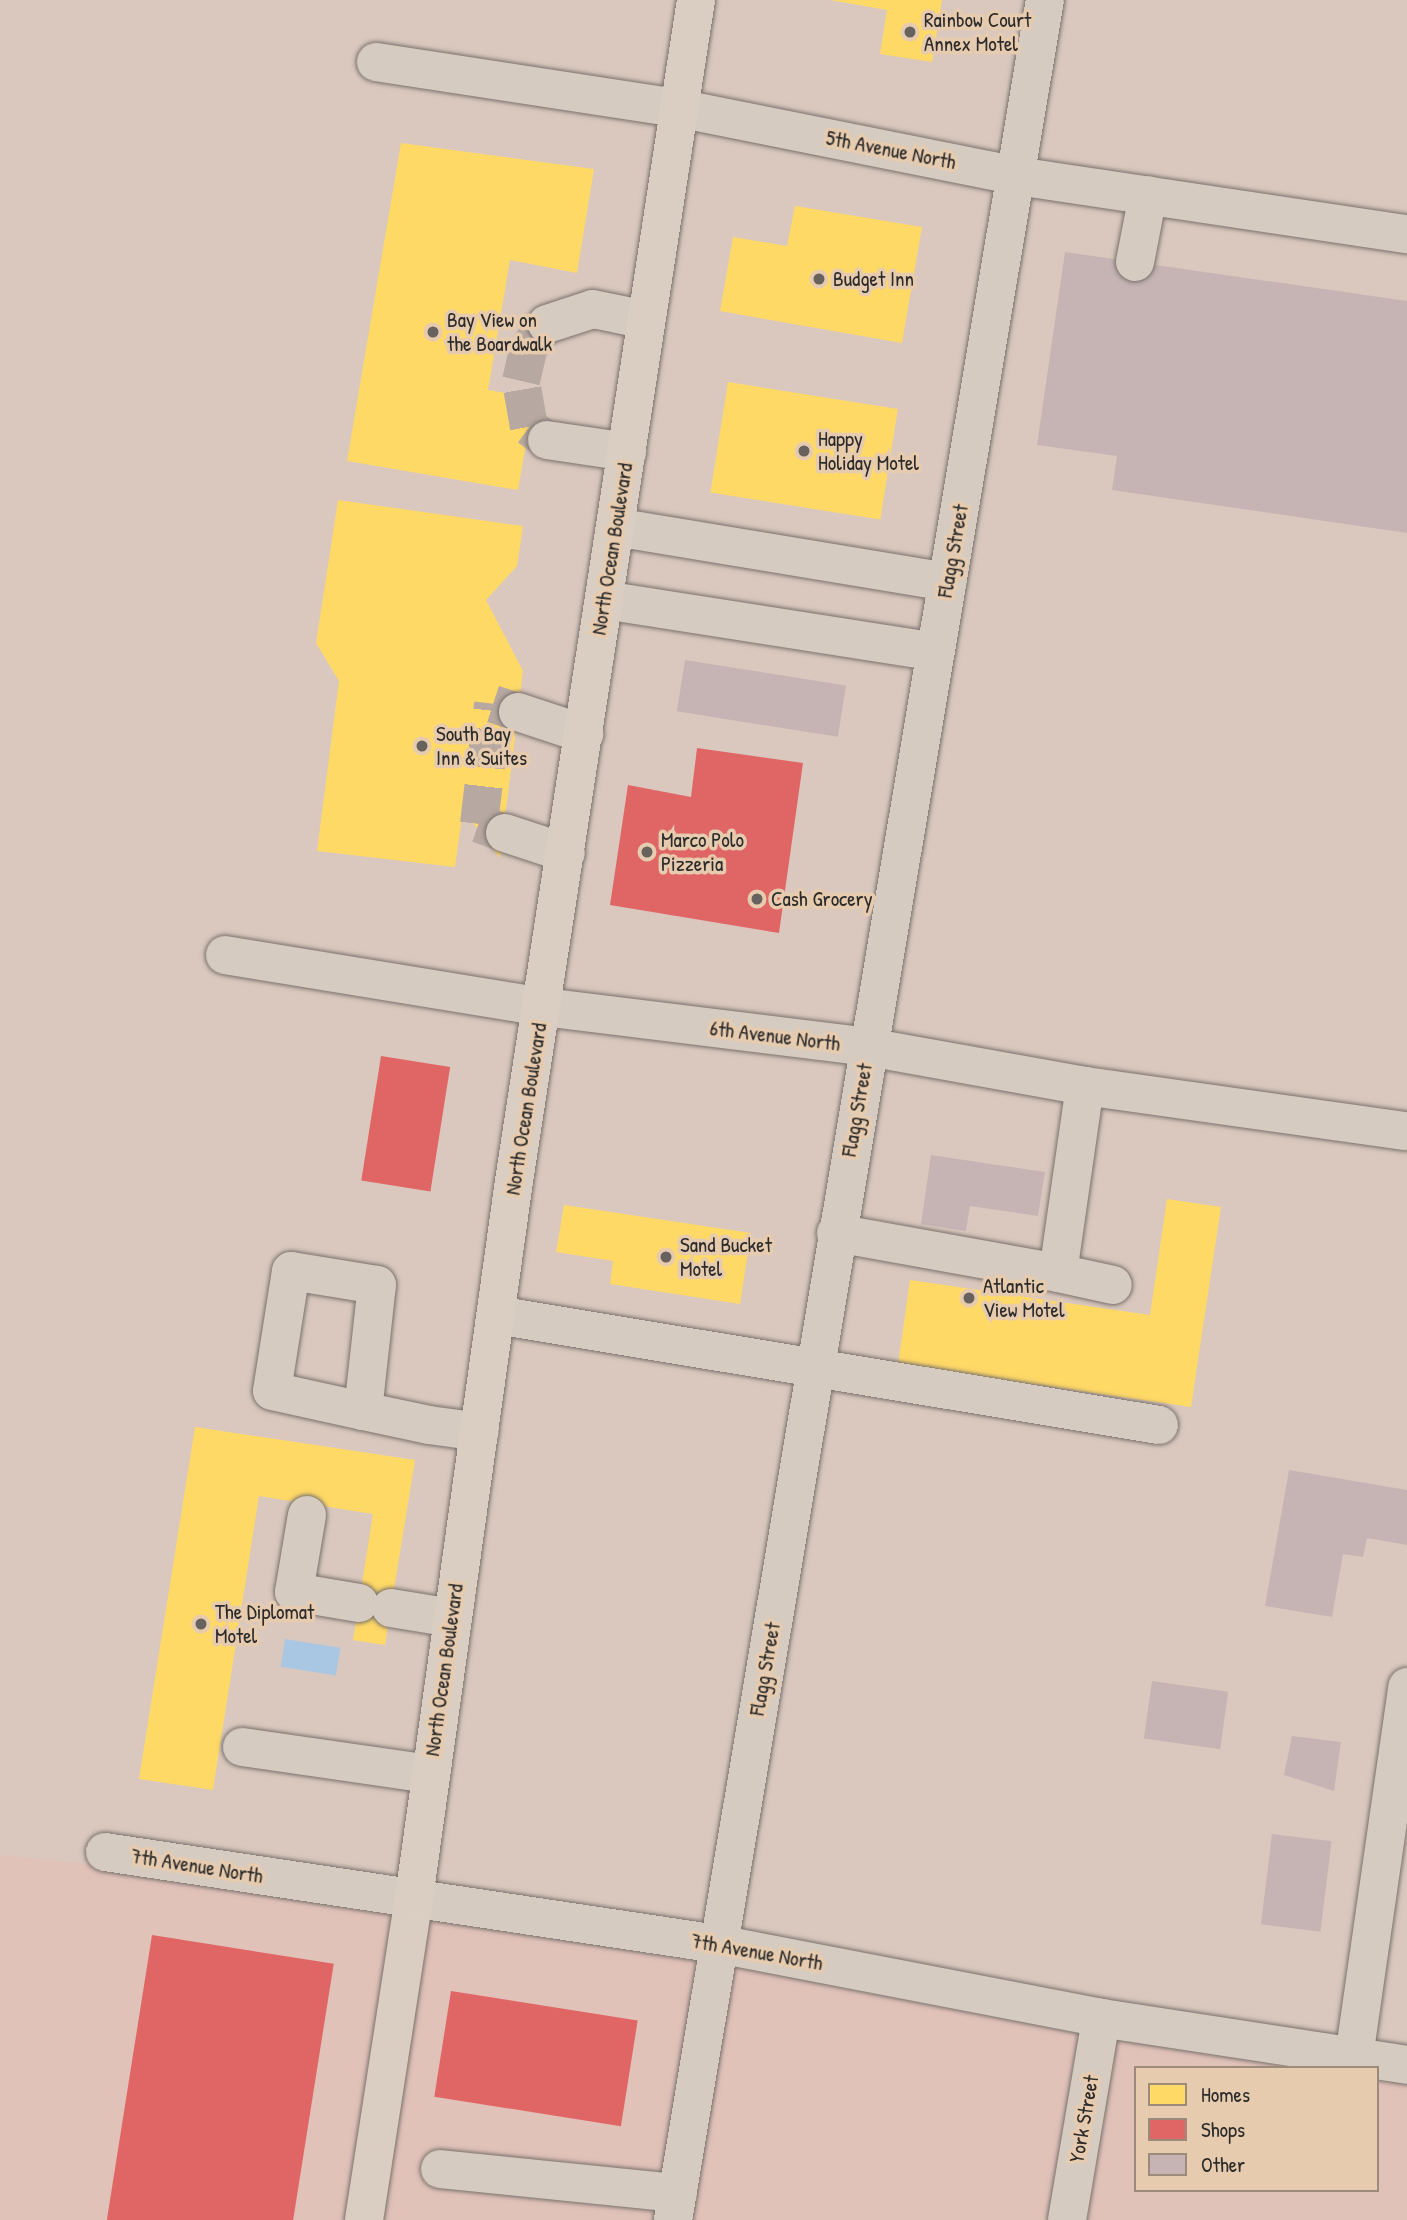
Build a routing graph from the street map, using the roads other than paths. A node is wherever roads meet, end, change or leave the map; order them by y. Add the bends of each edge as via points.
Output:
1 (696, 0) edge
2 (1045, 0) edge
3 (376, 62) dead end
4 (678, 108) junction
5 (1017, 176) junction
6 (1147, 195) junction
7 (1407, 234) edge
8 (1135, 262) dead end
9 (646, 320) junction
10 (547, 324) tunnel mouth
11 (547, 440) tunnel mouth
12 (627, 452) junction
13 (615, 527) junction
14 (947, 582) junction
15 (604, 600) junction
16 (935, 653) junction
17 (518, 712) tunnel mouth
18 (584, 734) junction
19 (505, 833) tunnel mouth
20 (566, 853) junction
21 (225, 955) dead end
22 (543, 1007) junction
23 (868, 1047) junction
24 (1086, 1086) junction
25 (1407, 1131) edge
26 (836, 1233) junction
27 (1058, 1273) junction
28 (1113, 1285) dead end
29 (496, 1315) junction
30 (816, 1368) junction
31 (363, 1411) dead end
32 (1159, 1425) dead end
33 (480, 1432) junction
34 (307, 1515) dead end
35 (452, 1618) junction
36 (1407, 1687) edge
37 (242, 1747) dead end
38 (429, 1774) junction
39 (105, 1852) dead end
40 (414, 1898) junction
41 (718, 1944) junction
42 (1101, 2018) junction
43 (1354, 2057) junction
44 (1407, 2065) edge
45 (440, 2169) dead end
46 (676, 2206) edge
47 (364, 2220) edge
48 (1067, 2220) edge

1 - 4 main road, North Ocean Boulevard
2 - 5 street, Flagg Street
3 - 4 street, 5th Avenue North
4 - 5 street, 5th Avenue North
4 - 9 main road, North Ocean Boulevard
5 - 6 street, 5th Avenue North
5 - 14 street, Flagg Street
6 - 7 street, 5th Avenue North
6 - 8 street
9 - 10 street via 593,309
9 - 12 main road, North Ocean Boulevard
11 - 12 street
12 - 13 main road, North Ocean Boulevard
13 - 14 street
13 - 15 main road, North Ocean Boulevard
14 - 16 street, Flagg Street
15 - 16 street
15 - 18 main road, North Ocean Boulevard
16 - 23 street, Flagg Street
17 - 18 street
18 - 20 main road, North Ocean Boulevard
19 - 20 street
20 - 22 main road, North Ocean Boulevard
21 - 22 street, 6th Avenue North
22 - 23 street, 6th Avenue North
22 - 29 main road, North Ocean Boulevard
23 - 24 street, 6th Avenue North
23 - 26 street, Flagg Street
24 - 25 street, 6th Avenue North
24 - 27 street
26 - 27 street
26 - 30 street, Flagg Street
27 - 28 street
29 - 30 street
29 - 33 main road, North Ocean Boulevard
30 - 32 street
30 - 41 street, Flagg Street
31 - 33 street
33 - 35 main road, North Ocean Boulevard
34 - 35 street via 294,1592
35 - 38 main road, North Ocean Boulevard
36 - 43 street
37 - 38 street
38 - 40 main road, North Ocean Boulevard
39 - 40 street, 7th Avenue North
40 - 41 street, 7th Avenue North
40 - 47 main road, North Ocean Boulevard
41 - 42 street, 7th Avenue North
41 - 46 street, Flagg Street
42 - 43 street, 7th Avenue North
42 - 48 street, York Street
43 - 44 street, 7th Avenue North
45 - 46 street

